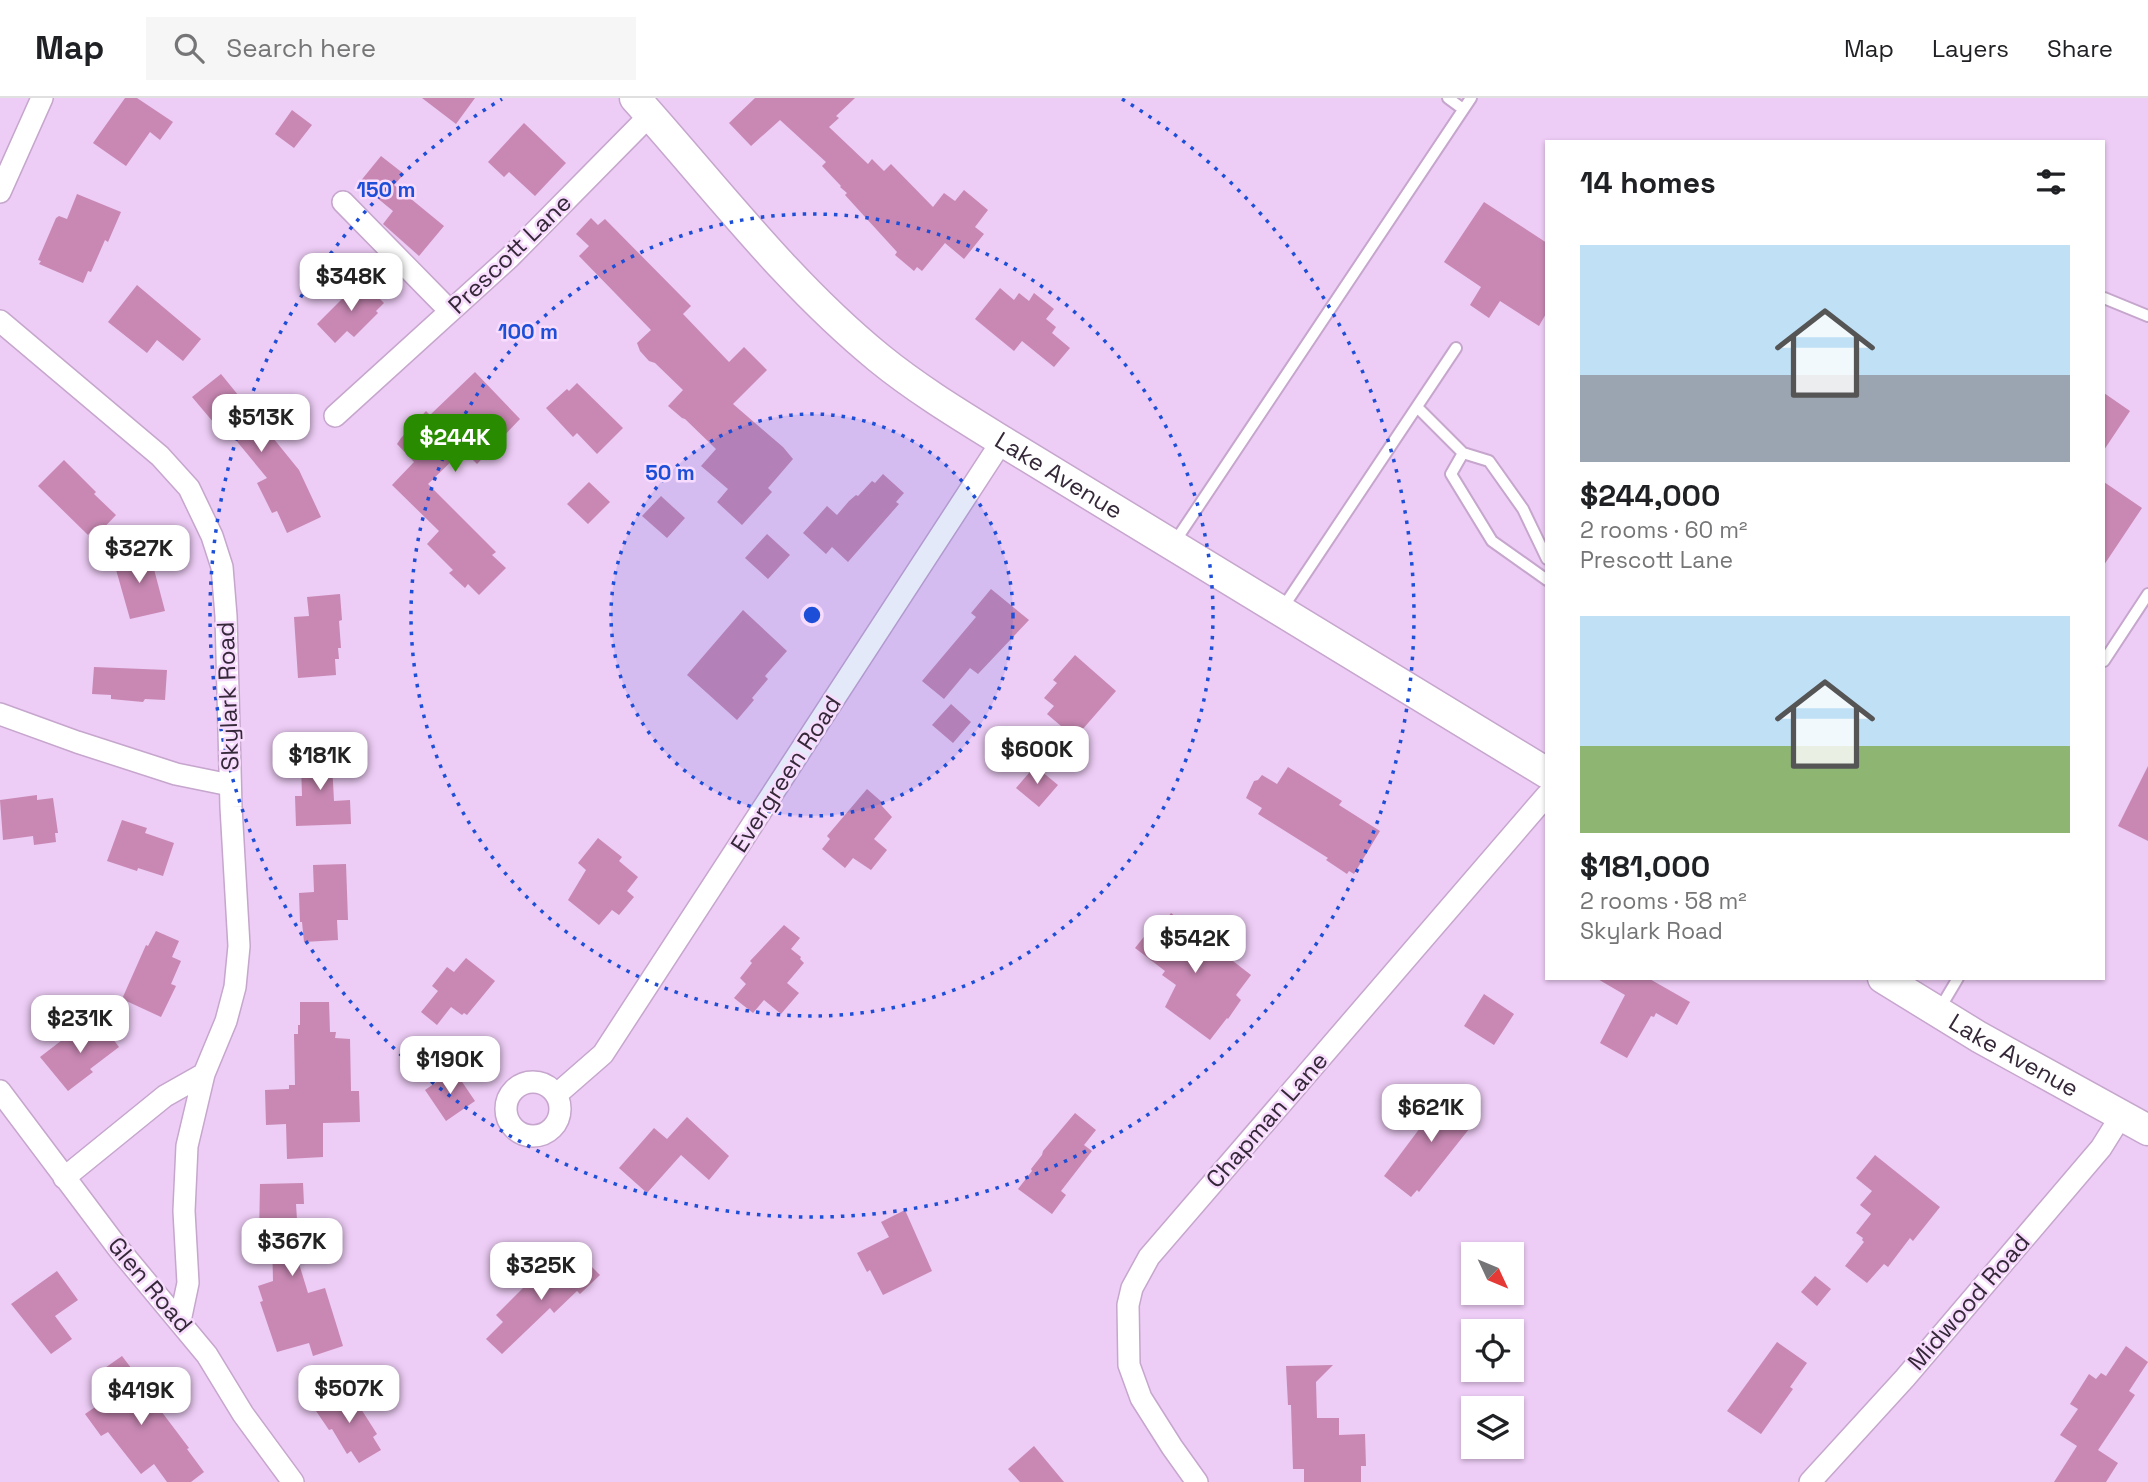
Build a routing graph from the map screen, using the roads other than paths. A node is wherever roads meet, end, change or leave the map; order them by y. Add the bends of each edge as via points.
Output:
1 (42, 98) edge
2 (1447, 98) edge
3 (1471, 98) edge
4 (643, 107) edge
5 (1464, 109) junction
6 (0, 192) edge
7 (343, 202) dead end
8 (2105, 298) edge
9 (450, 311) junction
10 (2148, 316) edge
11 (0, 321) edge
12 (1456, 348) dead end
13 (1417, 407) junction
14 (335, 416) dead end
15 (1002, 441) junction
16 (1463, 453) junction
17 (1172, 545) junction
18 (1545, 555) edge
19 (1545, 579) edge
20 (2148, 594) edge
21 (1280, 611) junction
22 (2105, 659) edge
23 (0, 714) edge
24 (1545, 772) edge
25 (230, 785) junction
26 (1545, 797) edge
27 (1886, 980) edge
28 (1957, 980) edge
29 (1938, 1012) junction
30 (204, 1074) junction
31 (0, 1091) edge
32 (556, 1096) dead end
33 (2121, 1116) junction
34 (2148, 1130) edge
35 (64, 1178) junction
36 (180, 1321) junction
37 (293, 1482) edge
38 (1197, 1482) edge
39 (1810, 1482) edge

1 - 6 street
2 - 5 lane
3 - 5 lane
4 - 9 street, Prescott Lane via 510,257
4 - 15 main road, Lake Avenue via 823,309 925,392
5 - 17 lane
7 - 9 street
8 - 10 lane
9 - 14 street, Prescott Lane
11 - 25 street, Skylark Road via 160,456 188,488 201,512 222,567
12 - 13 lane
13 - 16 lane
13 - 21 lane
15 - 17 main road, Lake Avenue
15 - 32 street, Evergreen Road via 603,1054
16 - 18 lane via 1489,461 1523,509
16 - 19 lane via 1451,474 1492,541
17 - 21 main road, Lake Avenue
20 - 22 lane
21 - 24 main road, Lake Avenue
23 - 25 street via 176,774
25 - 30 street, Skylark Road via 239,946 226,1021
26 - 38 street, Chapman Lane via 1149,1257 1132,1288 1129,1365 1141,1398
27 - 29 main road, Lake Avenue
28 - 29 lane
29 - 33 main road, Lake Avenue
30 - 35 street via 165,1096
30 - 36 street, Skylark Road via 187,1146 188,1283
31 - 35 street, Glen Road
33 - 34 main road, Lake Avenue
33 - 39 street, Midwood Road via 2101,1148
35 - 36 street, Glen Road
36 - 37 street, Glen Road

